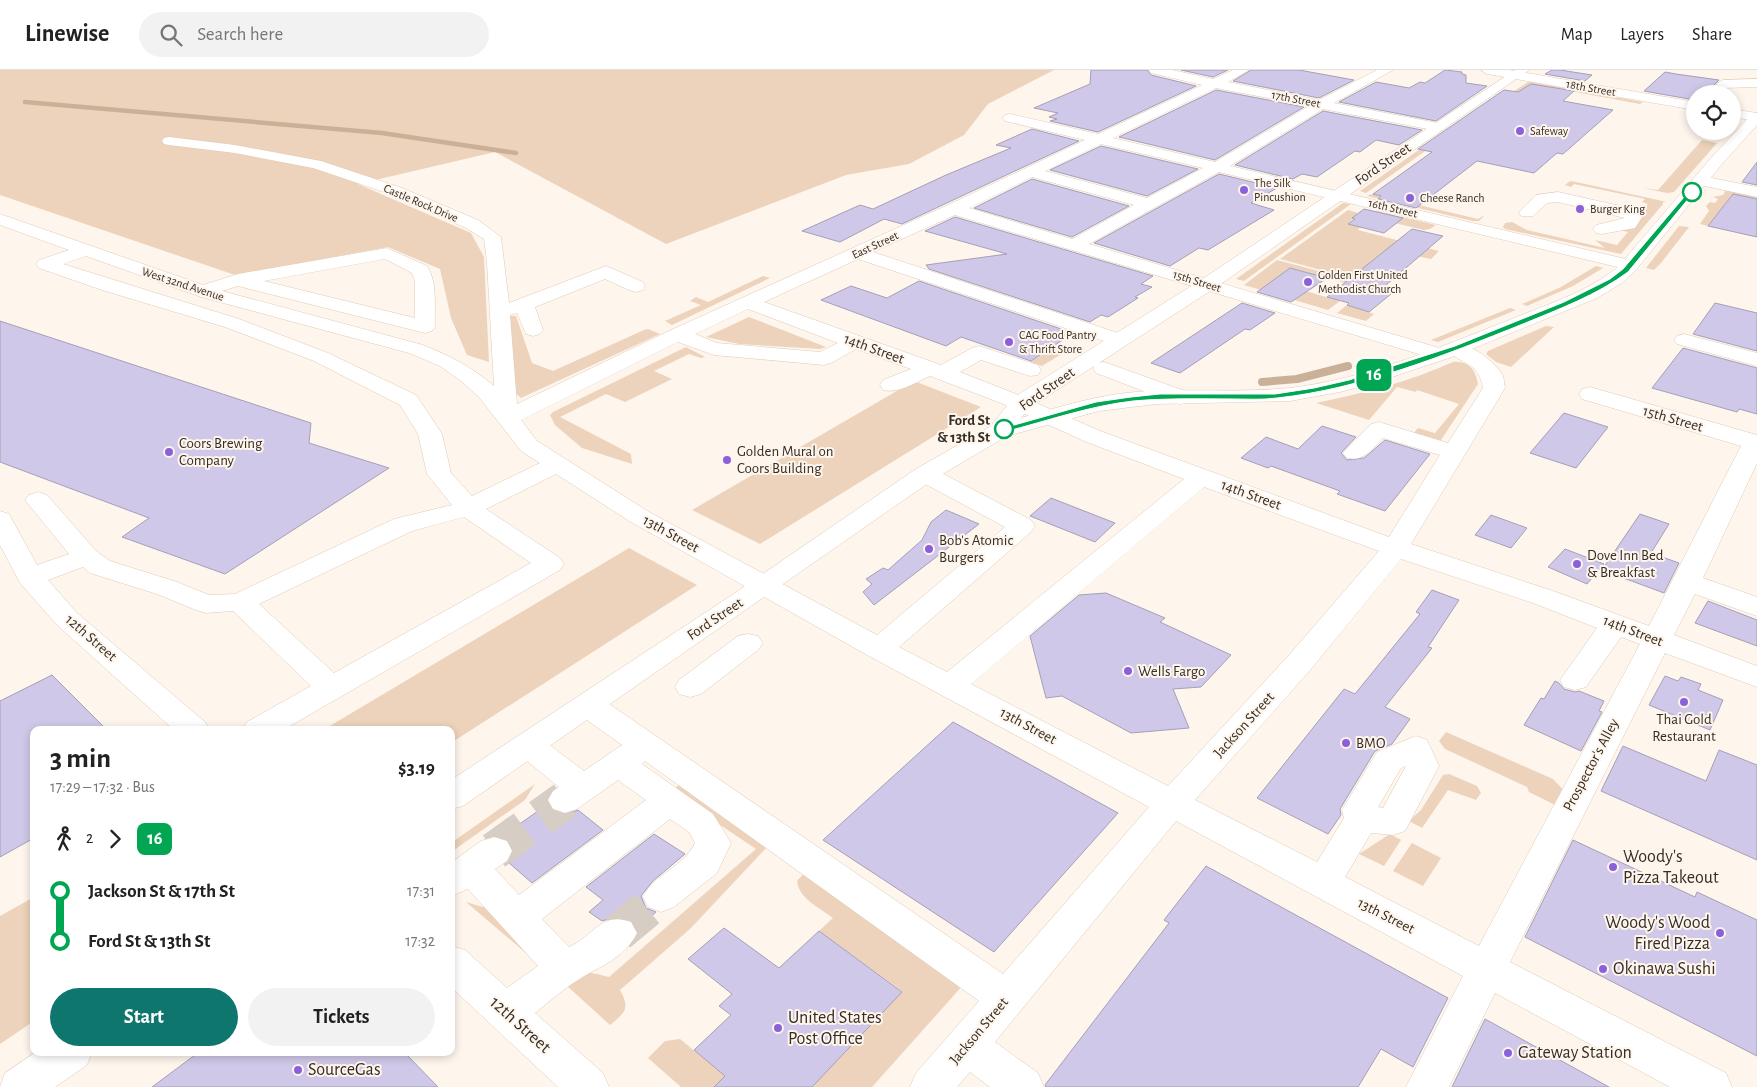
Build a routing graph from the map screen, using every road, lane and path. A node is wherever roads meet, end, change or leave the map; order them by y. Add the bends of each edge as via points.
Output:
1 (1154, 70) edge
2 (1242, 70) edge
3 (1387, 70) edge
4 (1487, 70) edge
5 (1519, 72) edge
6 (1757, 83) edge
7 (1215, 84) junction
8 (1741, 86) edge
9 (1322, 104) junction
10 (1686, 104) edge
11 (1741, 114) edge
12 (1757, 117) edge
13 (1010, 118) dead end
14 (1438, 127) junction
15 (1099, 139) junction
16 (169, 141) dead end
17 (1217, 167) junction
18 (1030, 172) junction
19 (1701, 181) junction
20 (1757, 192) edge
21 (1338, 195) junction
22 (1149, 204) junction
23 (954, 209) junction
24 (1527, 212) dead end
25 (0, 218) edge
26 (1602, 229) dead end
27 (1075, 244) junction
28 (86, 250) junction
29 (857, 253) junction
30 (1630, 265) junction
31 (238, 280) junction
32 (1208, 284) junction
33 (636, 286) dead end
34 (204, 291) junction
35 (749, 302) junction
36 (524, 304) junction
37 (499, 312) junction
38 (533, 330) dead end
39 (1139, 330) junction
40 (678, 334) junction
41 (370, 336) joint
42 (1120, 340) junction
43 (1684, 340) dead end
44 (854, 342) junction
45 (1448, 351) junction
46 (1757, 360) edge
47 (1104, 368) junction
48 (1030, 370) dead end
49 (935, 372) junction
50 (891, 385) dead end
51 (1590, 394) dead end
52 (1180, 397) junction
53 (1021, 403) junction
54 (1053, 417) junction
55 (507, 418) junction
56 (999, 431) junction
57 (1756, 443) edge
58 (1454, 452) junction
59 (1355, 453) dead end
60 (558, 464) junction
61 (925, 474) junction
62 (1201, 477) junction
63 (38, 500) dead end
64 (468, 508) junction
65 (2, 528) edge
66 (1395, 548) junction
67 (86, 557) junction
68 (30, 577) junction
69 (1687, 582) junction
70 (763, 586) junction
71 (240, 602) junction
72 (1757, 607) edge
73 (1614, 624) junction
74 (1657, 640) junction
75 (748, 643) dead end
76 (879, 648) junction
77 (1757, 677) edge
78 (1575, 680) dead end
79 (950, 685) junction
80 (690, 687) dead end
81 (331, 688) junction
82 (588, 705) junction
83 (190, 726) edge
84 (265, 726) edge
85 (528, 745) junction
86 (1416, 748) dead end
87 (632, 754) junction
88 (455, 794) edge
89 (669, 801) junction
90 (1174, 802) junction
91 (472, 867) edge
92 (1323, 883) junction
93 (662, 897) tunnel mouth
94 (518, 918) junction
95 (618, 933) tunnel mouth
96 (455, 966) edge
97 (564, 968) junction
98 (1487, 970) junction
99 (1006, 998) junction
100 (506, 1012) junction
101 (967, 1045) junction
102 (66, 1056) edge
103 (20, 1087) edge
104 (588, 1087) edge
105 (931, 1087) edge
106 (1023, 1087) edge
107 (1427, 1087) edge
108 (1711, 1087) edge

1 - 7 street, 17th Street
2 - 7 street, East Street
3 - 9 street
4 - 5 street, 18th Street
5 - 10 street, 18th Street
5 - 14 street, Ford Street
6 - 8 street
7 - 9 street, 17th Street
7 - 15 street, East Street
9 - 14 street, 17th Street
9 - 17 street
11 - 12 street
12 - 19 street
13 - 15 street, 16th Street
14 - 21 street, Ford Street
15 - 17 street, 16th Street
15 - 18 street, East Street
16 - 37 street, Castle Rock Drive via 316,164 396,190 472,224 492,237
17 - 21 street, 16th Street
17 - 22 street
18 - 22 street
18 - 23 street, East Street
19 - 20 street
19 - 30 street
21 - 30 street, 16th Street
21 - 32 street, Ford Street
22 - 27 street
23 - 27 street, 15th Street
23 - 29 street, East Street
24 - 26 street via 1542,198 1558,197 1634,217 1629,224
25 - 28 street, West 32nd Avenue
27 - 32 street, 15th Street
28 - 34 street, West 32nd Avenue
28 - 64 street via 45,264 232,323 321,357 408,400 430,434 439,474
29 - 35 street, East Street
29 - 42 street
30 - 45 street via 1598,289
31 - 31 street via 387,253 420,270 424,282 426,327
31 - 34 street
32 - 39 street, Ford Street
32 - 45 street, 15th Street
33 - 36 street via 606,272
34 - 41 street, West 32nd Avenue
35 - 40 street, East Street
35 - 44 street, 14th Street
36 - 37 street
36 - 38 street
37 - 55 street, Castle Rock Drive
39 - 42 street, Ford Street
39 - 47 street
40 - 44 street via 714,349 824,359
40 - 55 street, East Street
41 - 55 street, 13th Street via 416,349 454,367 487,392
42 - 53 street, Ford Street
43 - 46 street
44 - 49 street, 14th Street
45 - 52 street via 1314,391 1275,396
45 - 58 street, Jackson Street via 1483,365 1492,376 1494,388
47 - 52 street
47 - 54 street via 1068,399
48 - 49 street via 979,352
49 - 50 street
49 - 53 street, 14th Street
51 - 57 street, 15th Street
52 - 54 street via 1105,403
53 - 54 street, 14th Street
53 - 56 street, Ford Street
54 - 56 street
54 - 62 street, 14th Street via 1092,436
55 - 60 street, 13th Street via 529,446
56 - 61 street, Ford Street
57 - 69 street, Prospector's Alley
58 - 59 street via 1379,429
58 - 66 street, Jackson Street
60 - 64 street
60 - 70 street, 13th Street via 640,517
61 - 70 street, Ford Street
61 - 76 street via 1022,526
62 - 66 street, 14th Street
62 - 79 street
63 - 67 street
64 - 71 street via 403,525
64 - 81 street via 550,564
65 - 68 street, 12th Street
66 - 73 street, 14th Street
66 - 90 street, Jackson Street via 1301,661
67 - 68 street
67 - 71 street via 100,567 206,604
68 - 83 street, 12th Street via 67,619
69 - 72 street
69 - 74 street, Prospector's Alley
70 - 76 street, 13th Street
70 - 82 street, Ford Street
71 - 81 street
73 - 74 street, 14th Street
73 - 78 street
74 - 77 street, 14th Street
74 - 98 street, Prospector's Alley
75 - 80 street
76 - 79 street, 13th Street
79 - 90 street, 13th Street
81 - 84 street
82 - 85 street, Ford Street
82 - 87 street
85 - 87 street via 574,794
85 - 88 street, Ford Street
86 - 92 street via 1423,766 1393,822 1362,819
87 - 89 street
87 - 99 street
89 - 93 street via 701,823 713,843 704,863
89 - 94 street
90 - 92 street, 13th Street
90 - 99 street, Jackson Street
91 - 94 street
92 - 98 street, 13th Street
94 - 97 street
95 - 97 street via 591,955
96 - 100 street, 12th Street
97 - 100 street
98 - 107 street, Prospector's Alley
98 - 108 street, 13th Street
99 - 101 street, Jackson Street
100 - 104 street, 12th Street
101 - 105 street, Jackson Street
101 - 106 street
102 - 103 street

